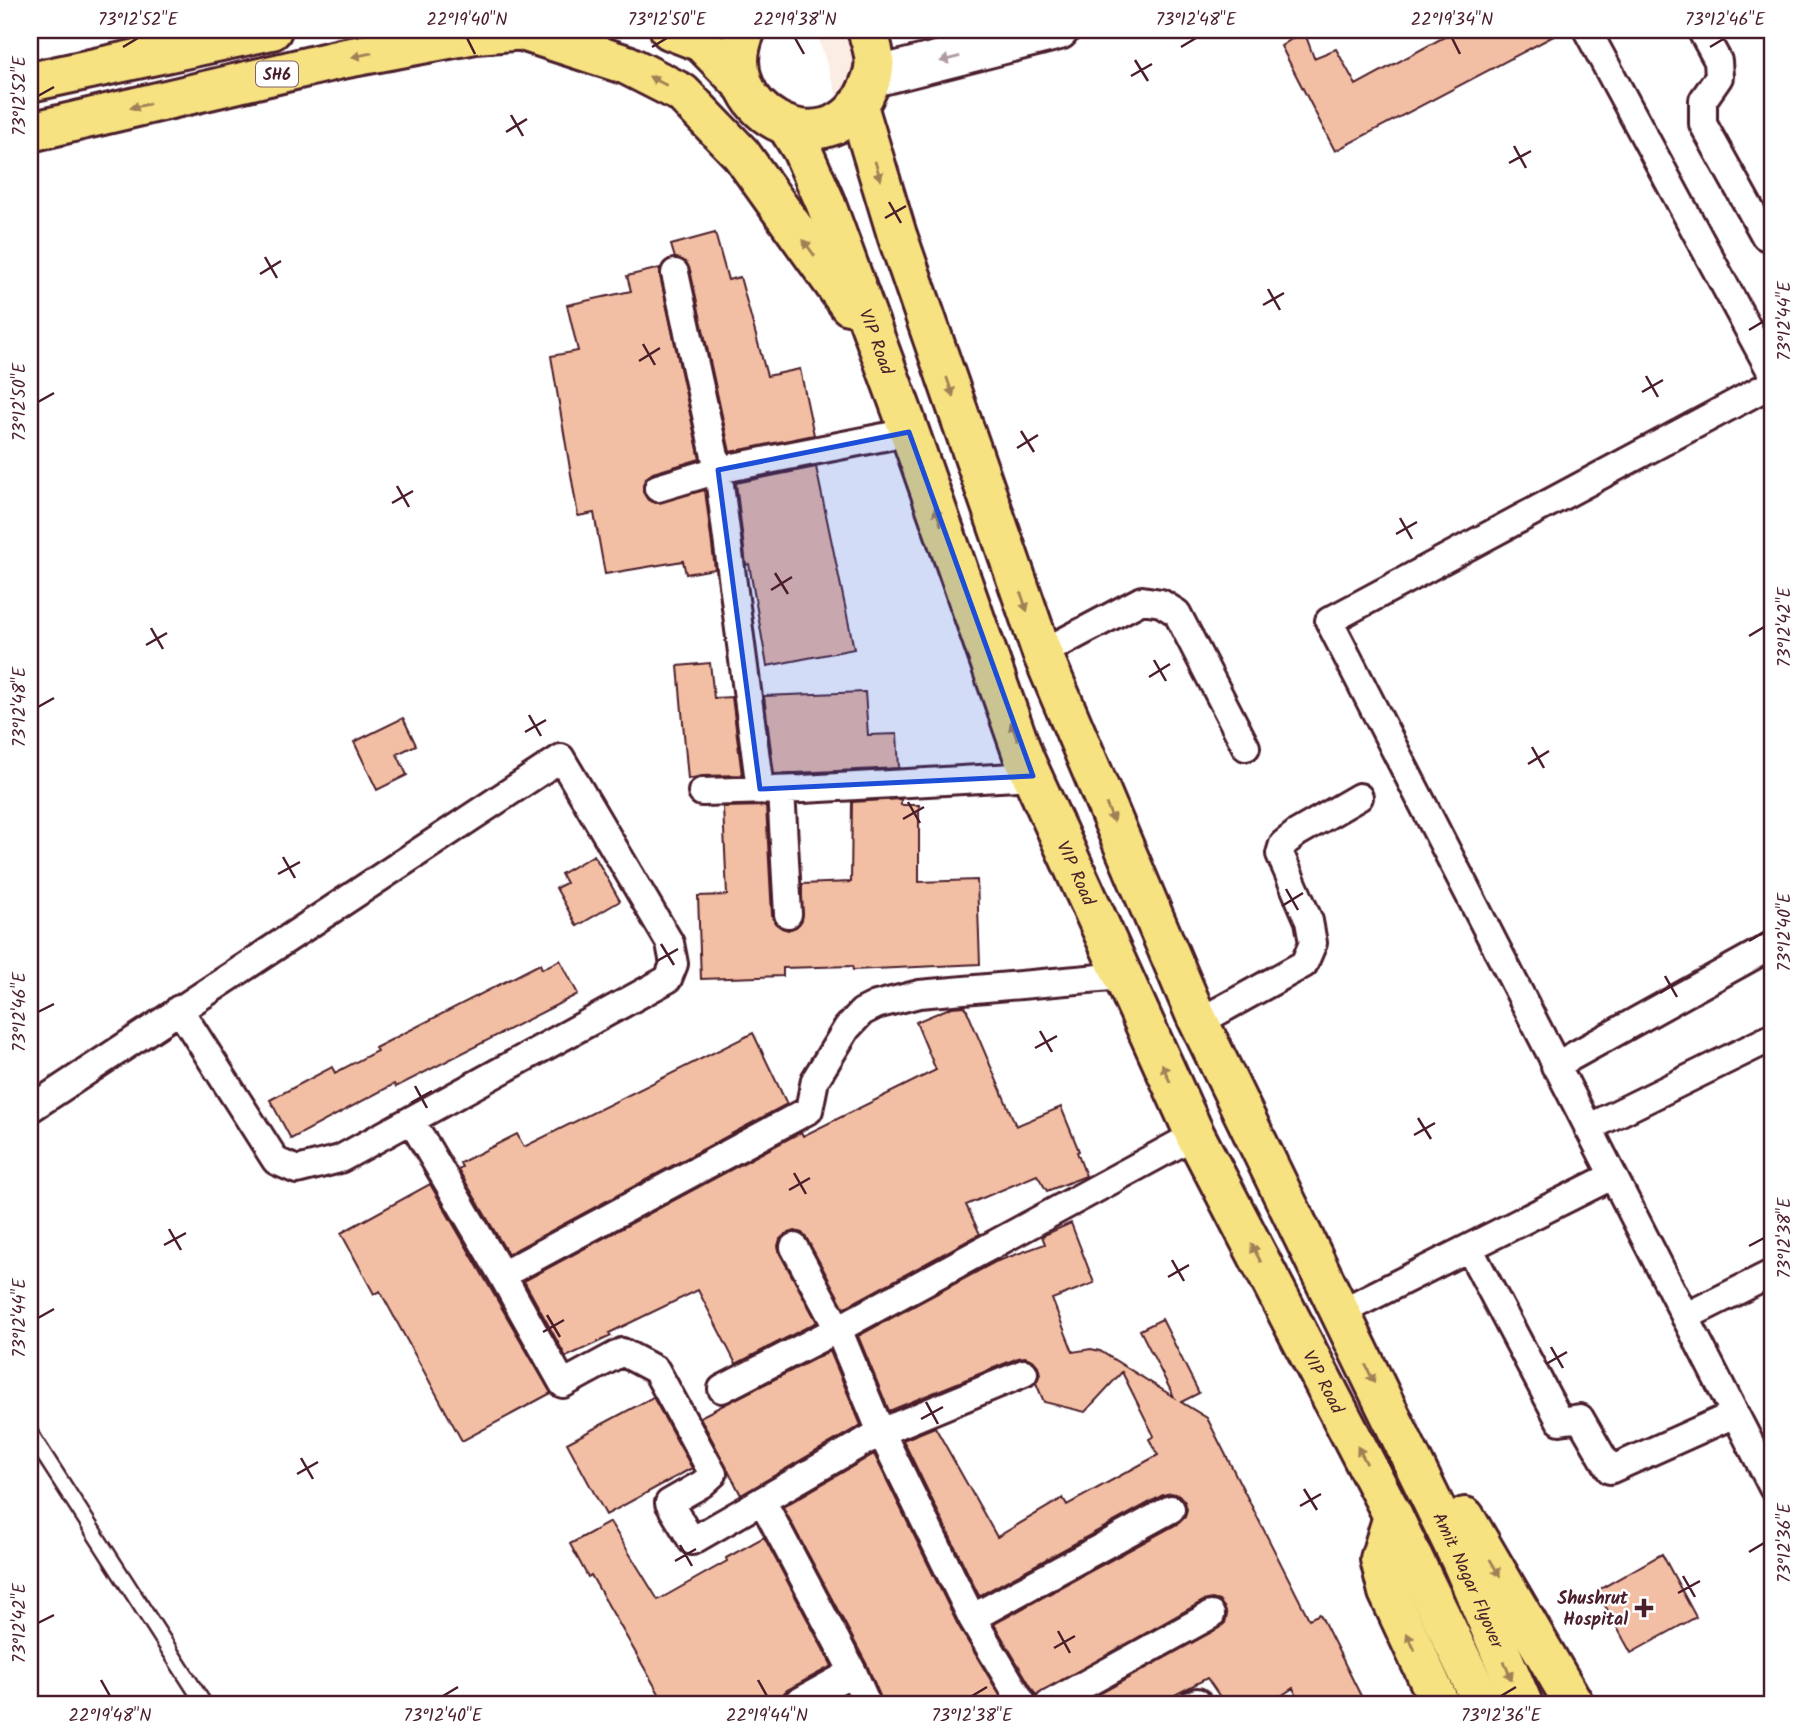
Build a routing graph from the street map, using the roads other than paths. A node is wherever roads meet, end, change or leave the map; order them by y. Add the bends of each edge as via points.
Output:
1 (272, 30) edge
2 (519, 30) edge
3 (526, 30) edge
4 (670, 30) edge
5 (746, 30) edge
6 (867, 30) edge
7 (1059, 30) edge
8 (1587, 30) edge
9 (1701, 30) edge
10 (30, 82) edge
11 (743, 85) junction
12 (866, 92) junction
13 (787, 126) junction
14 (30, 132) edge
15 (1765, 236) dead end
16 (675, 273) dead end
17 (877, 343) junction
18 (1773, 375) edge
19 (1773, 383) edge
20 (909, 432) junction
21 (718, 470) junction
22 (658, 488) dead end
23 (1042, 653) junction
24 (1246, 747) dead end
25 (1033, 776) junction
26 (771, 789) junction
27 (702, 792) dead end
28 (1359, 797) dead end
29 (788, 914) dead end
30 (1773, 945) edge
31 (1122, 976) junction
32 (179, 1009) junction
33 (1199, 1022) junction
34 (1773, 1037) edge
35 (1555, 1066) junction
36 (30, 1109) edge
37 (411, 1120) junction
38 (1588, 1128) junction
39 (1195, 1135) junction
40 (1612, 1176) junction
41 (794, 1247) dead end
42 (1469, 1248) junction
43 (1773, 1273) edge
44 (502, 1275) junction
45 (1341, 1312) junction
46 (1685, 1317) junction
47 (838, 1329) junction
48 (1024, 1373) dead end
49 (722, 1389) dead end
50 (1735, 1414) junction
51 (881, 1432) junction
52 (30, 1433) edge
53 (1409, 1456) junction
54 (1773, 1488) edge
55 (762, 1502) junction
56 (1171, 1509) dead end
57 (1393, 1516) junction
58 (1211, 1615) dead end
59 (972, 1618) junction
60 (853, 1672) junction
61 (204, 1704) edge
62 (795, 1704) edge
63 (867, 1704) edge
64 (1023, 1704) edge
65 (1049, 1704) edge
66 (1440, 1704) edge
67 (1483, 1704) edge
68 (1523, 1704) edge
69 (1574, 1704) edge

1 - 10 main road
2 - 3 main road, SH6
2 -> 14 main road, SH6 via 341,59
17 -> 2 main road via 741,154 682,93 627,65
4 - 11 main road via 701,42
5 - 11 main road via 738,64
6 - 12 main road via 874,49
7 -> 12 main road
8 - 18 street
9 - 15 street via 1718,61 1719,77 1703,100 1703,124
11 - 13 main road via 768,117
12 - 13 main road via 844,118 826,126
12 -> 23 main road via 897,235
13 - 17 main road, VIP Road via 825,202
16 - 21 street
17 - 20 main road, VIP Road
19 - 35 street via 1329,621
20 - 21 street
25 -> 20 main road, VIP Road
21 - 22 street
21 - 26 street
23 - 24 street via 1142,600 1161,603 1177,613
23 -> 33 main road
25 - 26 street
25 - 31 main road, VIP Road
26 - 27 street
26 - 29 street
28 - 33 street via 1283,844 1280,854 1309,921 1313,943 1304,964
30 - 35 street
39 -> 31 main road, VIP Road
31 - 44 street via 919,994 876,1005 847,1028 815,1080 808,1110
32 - 36 street
32 - 37 street via 276,1161 297,1170 340,1159
32 - 37 street via 561,758 670,943 674,964 668,979
33 - 45 main road
34 - 38 street
35 - 38 street
37 - 44 street
38 - 40 street
39 - 47 street
57 -> 39 main road, VIP Road
40 - 42 street
40 - 46 street
41 - 47 street
42 - 45 street
42 - 50 street via 1560,1421 1580,1418 1610,1470
43 - 46 street
44 - 55 street via 563,1384 622,1352 656,1370 713,1474 669,1503 692,1541
45 -> 53 main road, Amit Nagar Flyover
46 - 50 street
47 - 49 street
47 - 51 street
48 - 51 street
50 - 54 street
51 - 55 street
51 - 59 street
52 - 61 lane
53 -> 68 main road, Amit Nagar Flyover
53 -> 69 main road via 1453,1498
55 - 60 street
56 - 59 street
66 -> 57 main road via 1388,1592 1380,1559
57 - 67 main road, Amit Nagar Flyover
58 - 65 street
59 - 64 street
60 - 62 street
60 - 63 street

